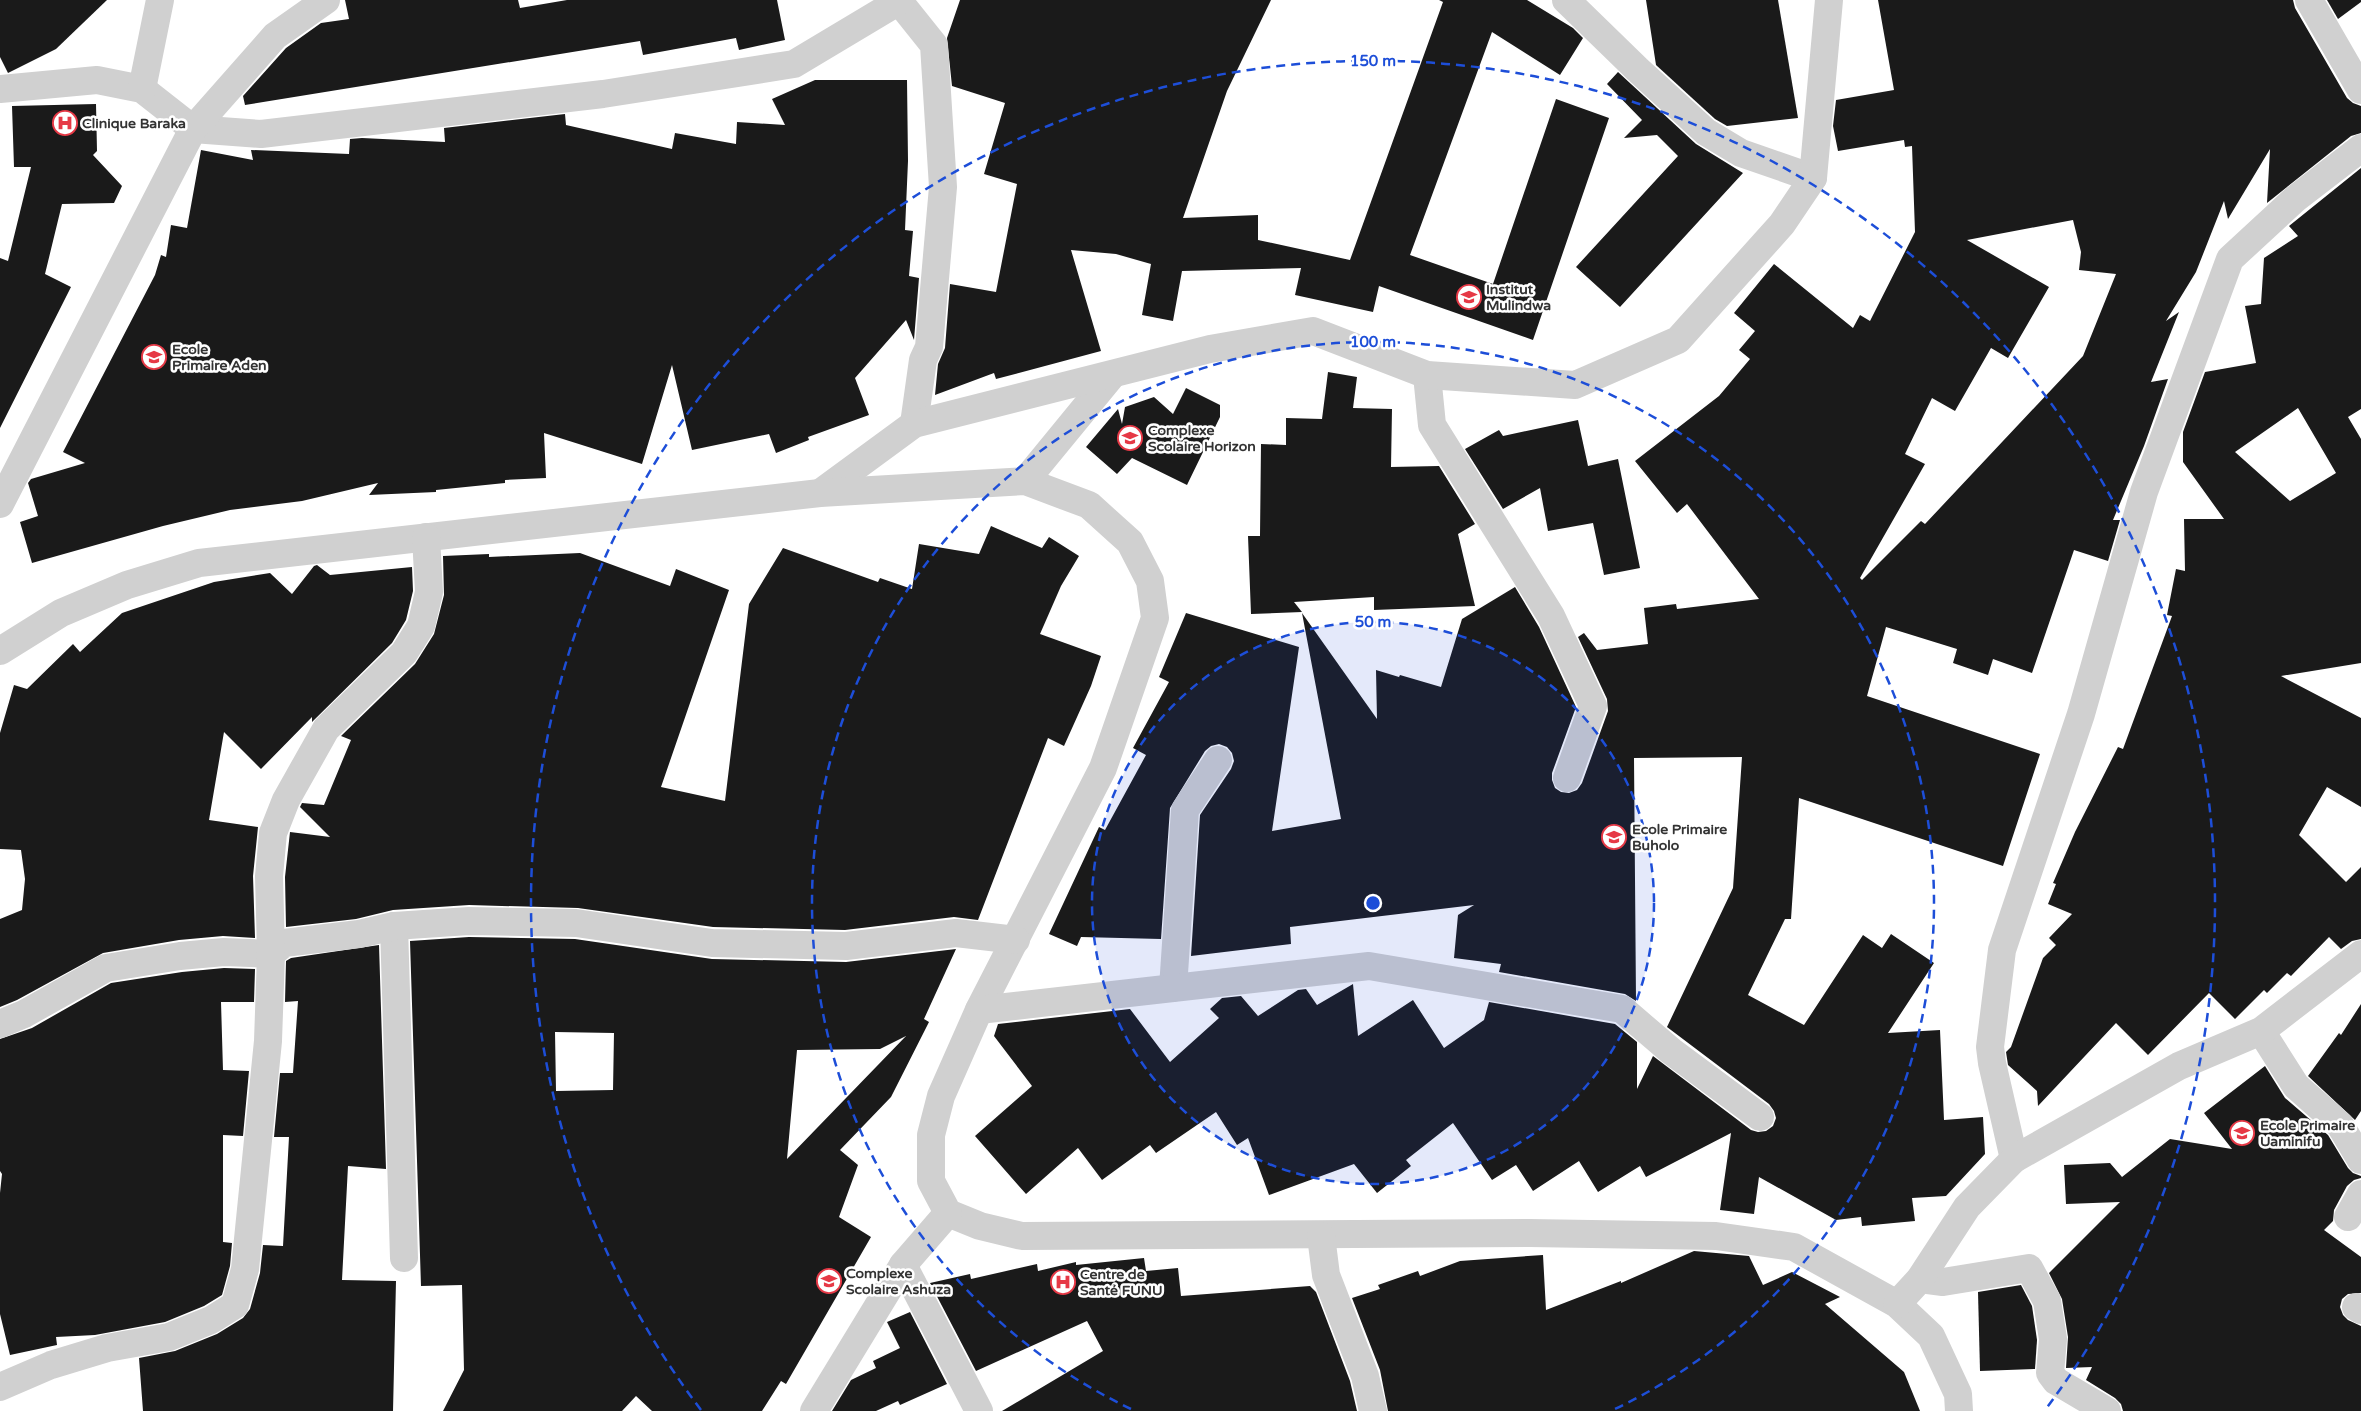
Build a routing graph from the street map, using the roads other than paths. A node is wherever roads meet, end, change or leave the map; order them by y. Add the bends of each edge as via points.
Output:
1 (160, 0) edge
2 (326, 0) edge
3 (899, 0) edge
4 (1566, 0) edge
5 (1829, 0) edge
6 (2309, 0) edge
7 (0, 89) edge
8 (142, 89) junction
9 (2361, 90) edge
10 (193, 129) junction
11 (2361, 148) edge
12 (1813, 178) junction
13 (1112, 374) junction
14 (1427, 375) junction
15 (914, 424) junction
16 (1025, 481) junction
17 (820, 493) junction
18 (0, 504) edge
19 (426, 537) junction
20 (0, 651) edge
21 (1218, 760) dead end
22 (1567, 778) dead end
23 (394, 926) junction
24 (1016, 940) junction
25 (271, 954) junction
26 (2361, 954) edge
27 (1173, 988) junction
28 (980, 1010) junction
29 (0, 1024) edge
30 (2261, 1031) junction
31 (1760, 1117) dead end
32 (2014, 1159) junction
33 (2361, 1160) edge
34 (948, 1212) junction
35 (1321, 1236) junction
36 (404, 1258) dead end
37 (903, 1265) junction
38 (1920, 1279) junction
39 (1897, 1304) junction
40 (0, 1388) edge
41 (814, 1411) edge
42 (979, 1411) edge
43 (1373, 1411) edge
44 (1958, 1411) edge
45 (2107, 1411) edge

1 - 8 street
2 - 10 street via 275,36
3 - 10 street via 794,64 603,94 261,134
3 - 15 street via 934,45 943,187 929,347 923,360
4 - 12 street via 1706,132 1741,153
5 - 12 street
6 - 9 street
7 - 8 street via 97,80
8 - 10 street
10 - 18 street
11 - 32 street via 2294,199 2230,259 2144,492 2081,714 2002,950 1990,1046
12 - 14 street via 1782,224 1678,340 1574,385
13 - 14 street via 1210,349 1313,331
13 - 15 street
13 - 16 street
14 - 22 street via 1432,425 1551,616 1594,706
15 - 17 street
16 - 17 street
16 - 24 street via 1089,505 1130,542 1150,581 1155,618 1103,768
17 - 19 street
19 - 20 street via 199,563 127,585 61,613
19 - 25 street via 429,592 421,626 404,653 326,729 286,800 273,832 269,876
21 - 27 street via 1185,810
23 - 24 street via 469,921 576,923 712,943 775,945 846,946 956,933
23 - 25 street via 359,934 284,943
23 - 36 street
24 - 28 street
25 - 29 street via 224,952 106,968
25 - 40 street via 268,1041 245,1269 235,1305 210,1320 169,1337 107,1348 51,1365
26 - 30 street
27 - 28 street
27 - 31 street via 1369,966 1622,1009
28 - 34 street via 940,1096 930,1136 931,1181
30 - 32 street via 2180,1066
30 - 33 street via 2296,1086 2340,1125
32 - 38 street via 1967,1207
34 - 35 street via 980,1226 1022,1236
34 - 37 street
35 - 39 street via 1529,1233 1716,1236 1794,1247
35 - 43 street via 1326,1275 1365,1376
37 - 41 street
37 - 42 street
38 - 39 street
38 - 45 street via 1943,1282 2029,1268 2047,1301 2053,1338 2050,1373 2056,1381
39 - 44 street via 1931,1336 1958,1394

